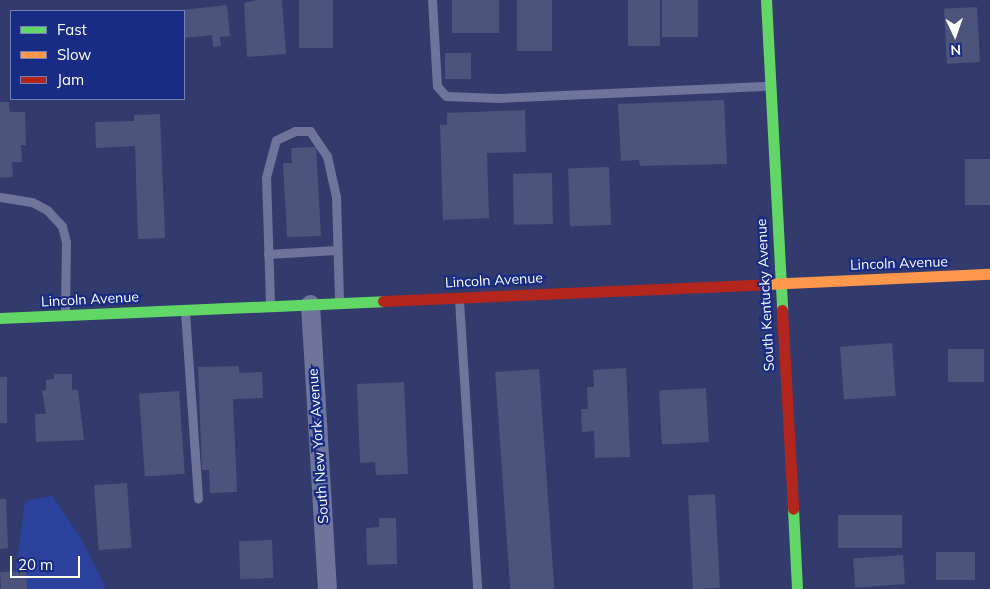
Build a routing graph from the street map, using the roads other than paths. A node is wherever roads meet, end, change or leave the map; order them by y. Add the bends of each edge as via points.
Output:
1 (432, 0) edge
2 (766, 0) edge
3 (770, 86) junction
4 (0, 197) edge
5 (336, 250) junction
6 (268, 254) junction
7 (990, 274) edge
8 (779, 282) junction
9 (458, 297) junction
10 (339, 302) junction
11 (310, 304) junction
12 (270, 306) junction
13 (184, 310) junction
14 (65, 315) junction
15 (0, 318) edge
16 (198, 499) dead end
17 (327, 589) edge
18 (477, 589) edge
19 (797, 589) edge

1 - 3 lane via 437,86 446,96 498,98
2 - 3 street, South Kentucky Avenue
3 - 8 street, South Kentucky Avenue
4 - 14 lane via 32,202 48,210 62,226 66,242
5 - 6 lane
5 - 6 lane via 336,197 327,156 310,131 295,131 276,140 266,177
5 - 10 lane
6 - 12 lane
7 - 8 street, Lincoln Avenue
8 - 9 street, Lincoln Avenue
8 - 19 street, South Kentucky Avenue
9 - 10 street, Lincoln Avenue
9 - 18 lane
10 - 11 street, Lincoln Avenue
11 - 12 street, Lincoln Avenue
11 - 17 street, South New York Avenue
12 - 13 street, Lincoln Avenue
13 - 14 street, Lincoln Avenue
13 - 16 lane
14 - 15 street, Lincoln Avenue

